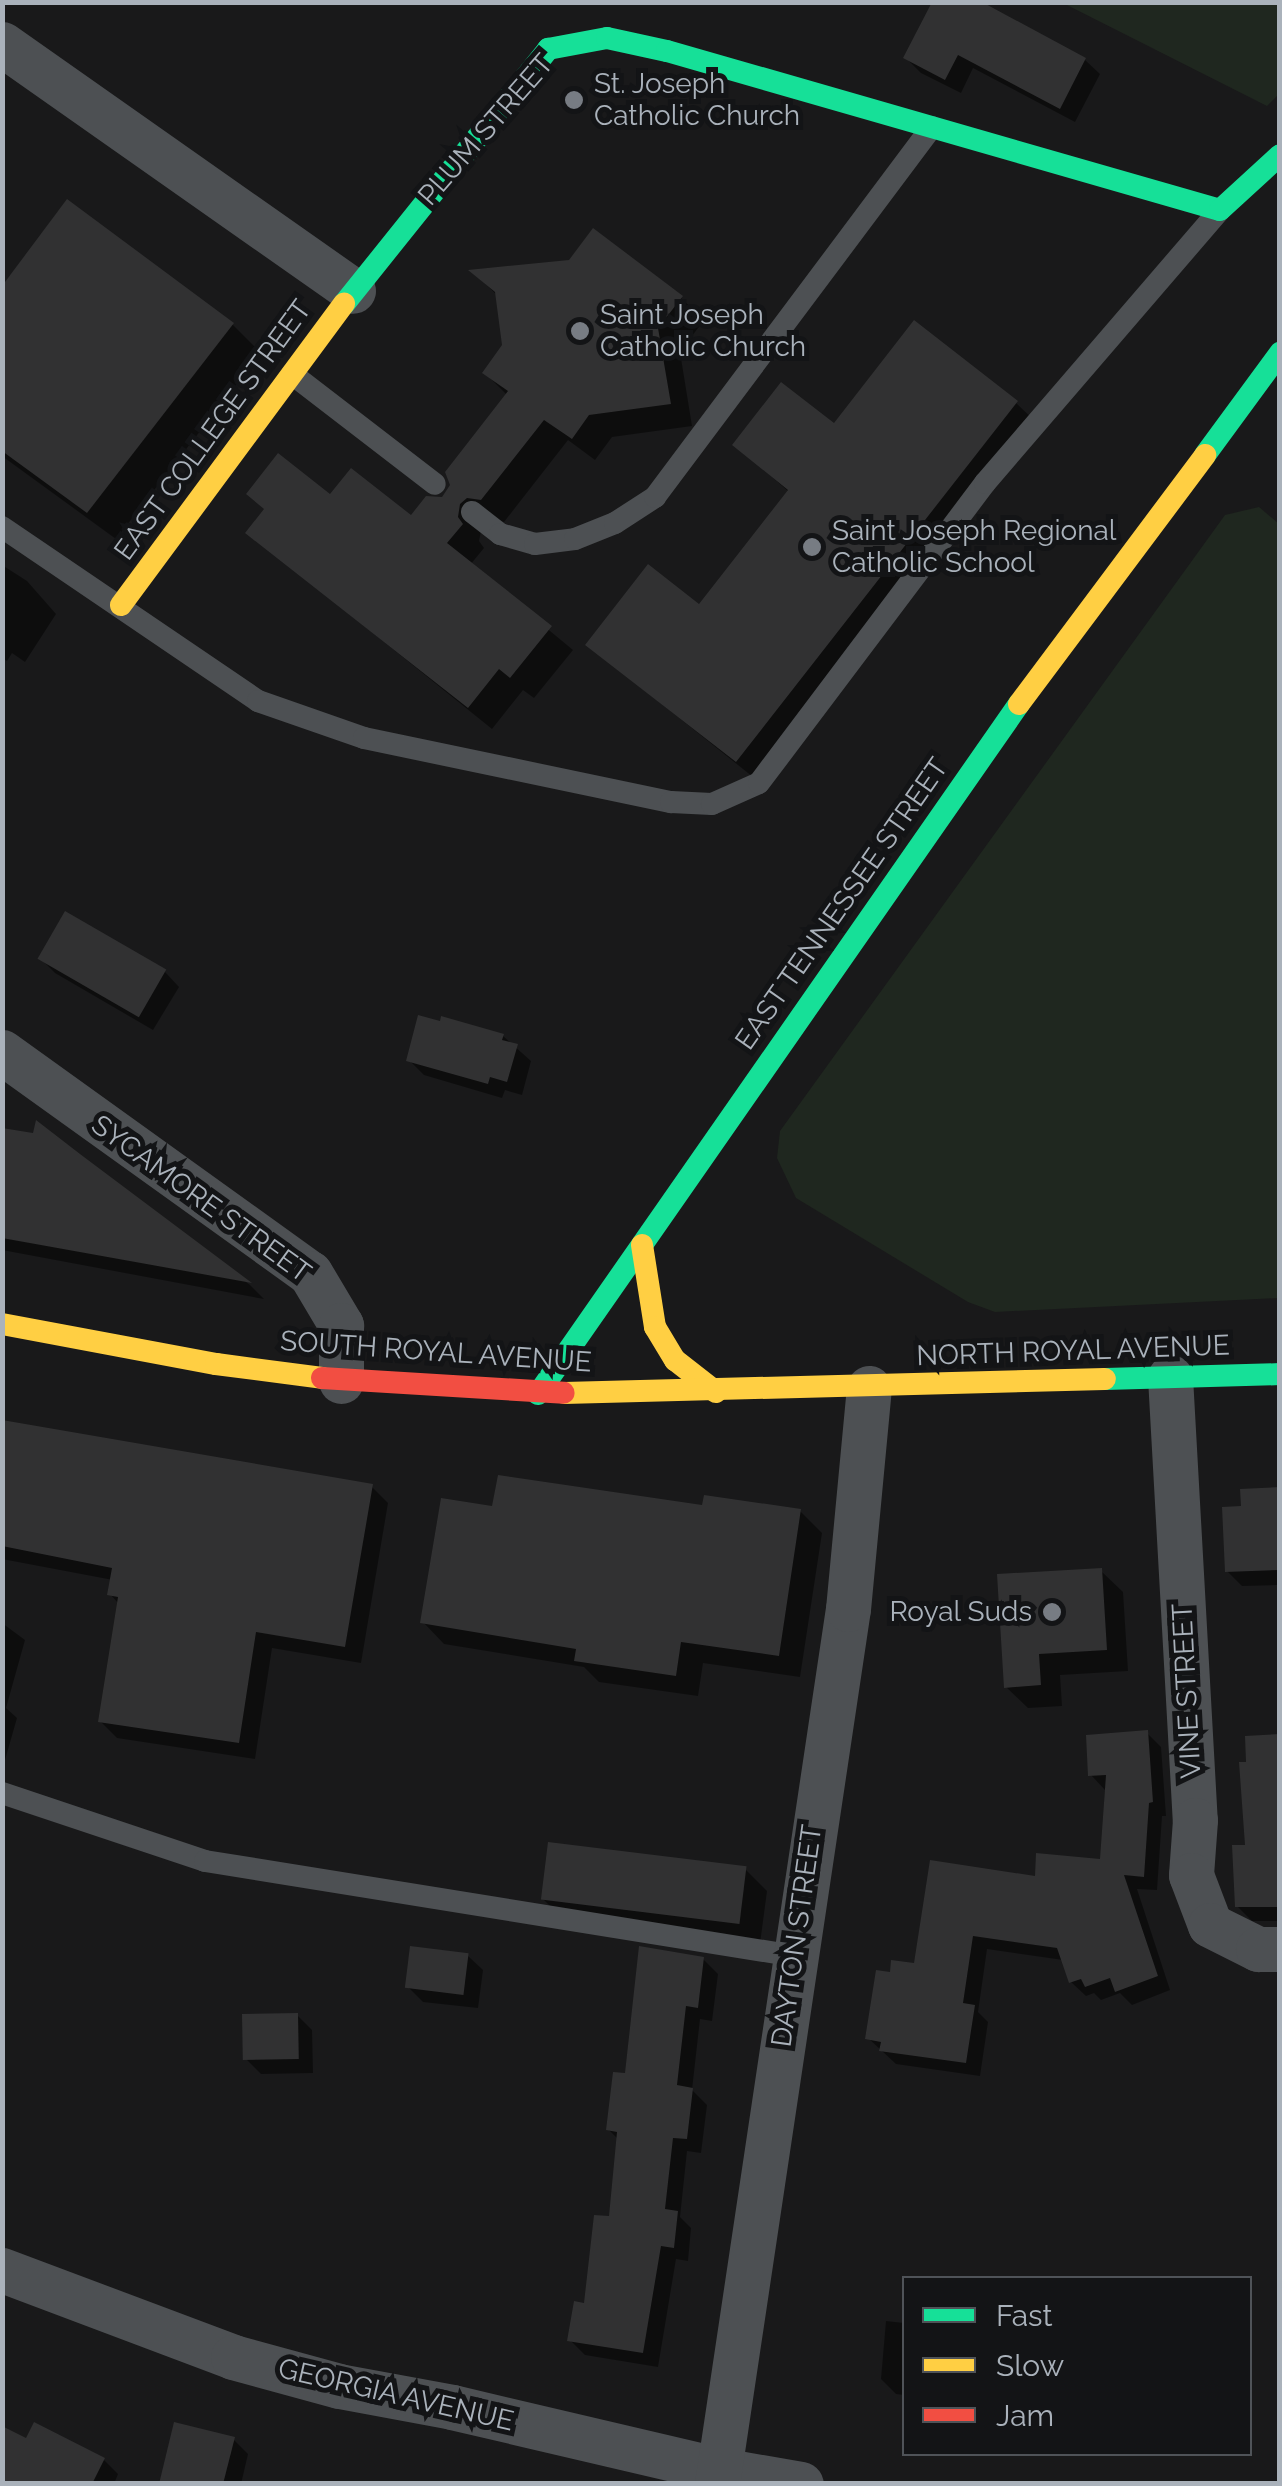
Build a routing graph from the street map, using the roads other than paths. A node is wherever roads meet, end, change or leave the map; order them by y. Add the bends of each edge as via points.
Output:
1 (2, 44) edge
2 (932, 127) junction
3 (1280, 154) edge
4 (1220, 210) junction
5 (353, 291) junction
6 (1280, 354) edge
7 (292, 374) junction
8 (1260, 423) dead end
9 (1205, 456) junction
10 (436, 484) dead end
11 (472, 512) dead end
12 (2, 527) edge
13 (121, 605) junction
14 (2, 1052) edge
15 (642, 1245) junction
16 (2, 1324) edge
17 (1280, 1374) edge
18 (1170, 1378) junction
19 (342, 1381) junction
20 (869, 1388) junction
21 (716, 1392) junction
22 (538, 1394) junction
23 (2, 1793) edge
24 (1280, 1948) edge
25 (795, 1956) junction
26 (2, 2270) edge
27 (718, 2477) edge
28 (801, 2484) edge

1 - 5 street
2 - 4 main road, PLUM STREET
2 - 5 main road, PLUM STREET via 608,38 548,50
2 - 11 lane via 655,497 575,540 535,544 500,534
3 - 4 main road
4 - 13 lane via 985,483 759,783 712,804 671,802 364,738 258,701
5 - 7 main road, EAST COLLEGE STREET
6 - 9 main road, EAST TENNESSEE STREET
7 - 10 lane
7 - 13 main road, EAST COLLEGE STREET
8 - 9 main road
9 - 15 main road, EAST TENNESSEE STREET via 1000,729
12 - 13 lane
14 - 19 street, SYCAMORE STREET via 310,1274 341,1325
15 - 21 main road via 655,1327 675,1360
15 - 22 main road, EAST TENNESSEE STREET
16 - 19 main road, SOUTH ROYAL AVENUE
17 - 18 main road, NORTH ROYAL AVENUE
18 - 20 main road, NORTH ROYAL AVENUE
18 - 24 street, VINE STREET via 1195,1820 1191,1874 1210,1925 1258,1950
19 - 22 main road, SOUTH ROYAL AVENUE
20 - 21 main road, SOUTH ROYAL AVENUE
20 - 25 street, DAYTON STREET via 848,1609
21 - 22 main road, SOUTH ROYAL AVENUE
23 - 25 lane via 205,1861
25 - 27 street, DAYTON STREET
26 - 27 street, GEORGIA AVENUE via 233,2357
27 - 28 street, GEORGIA AVENUE

